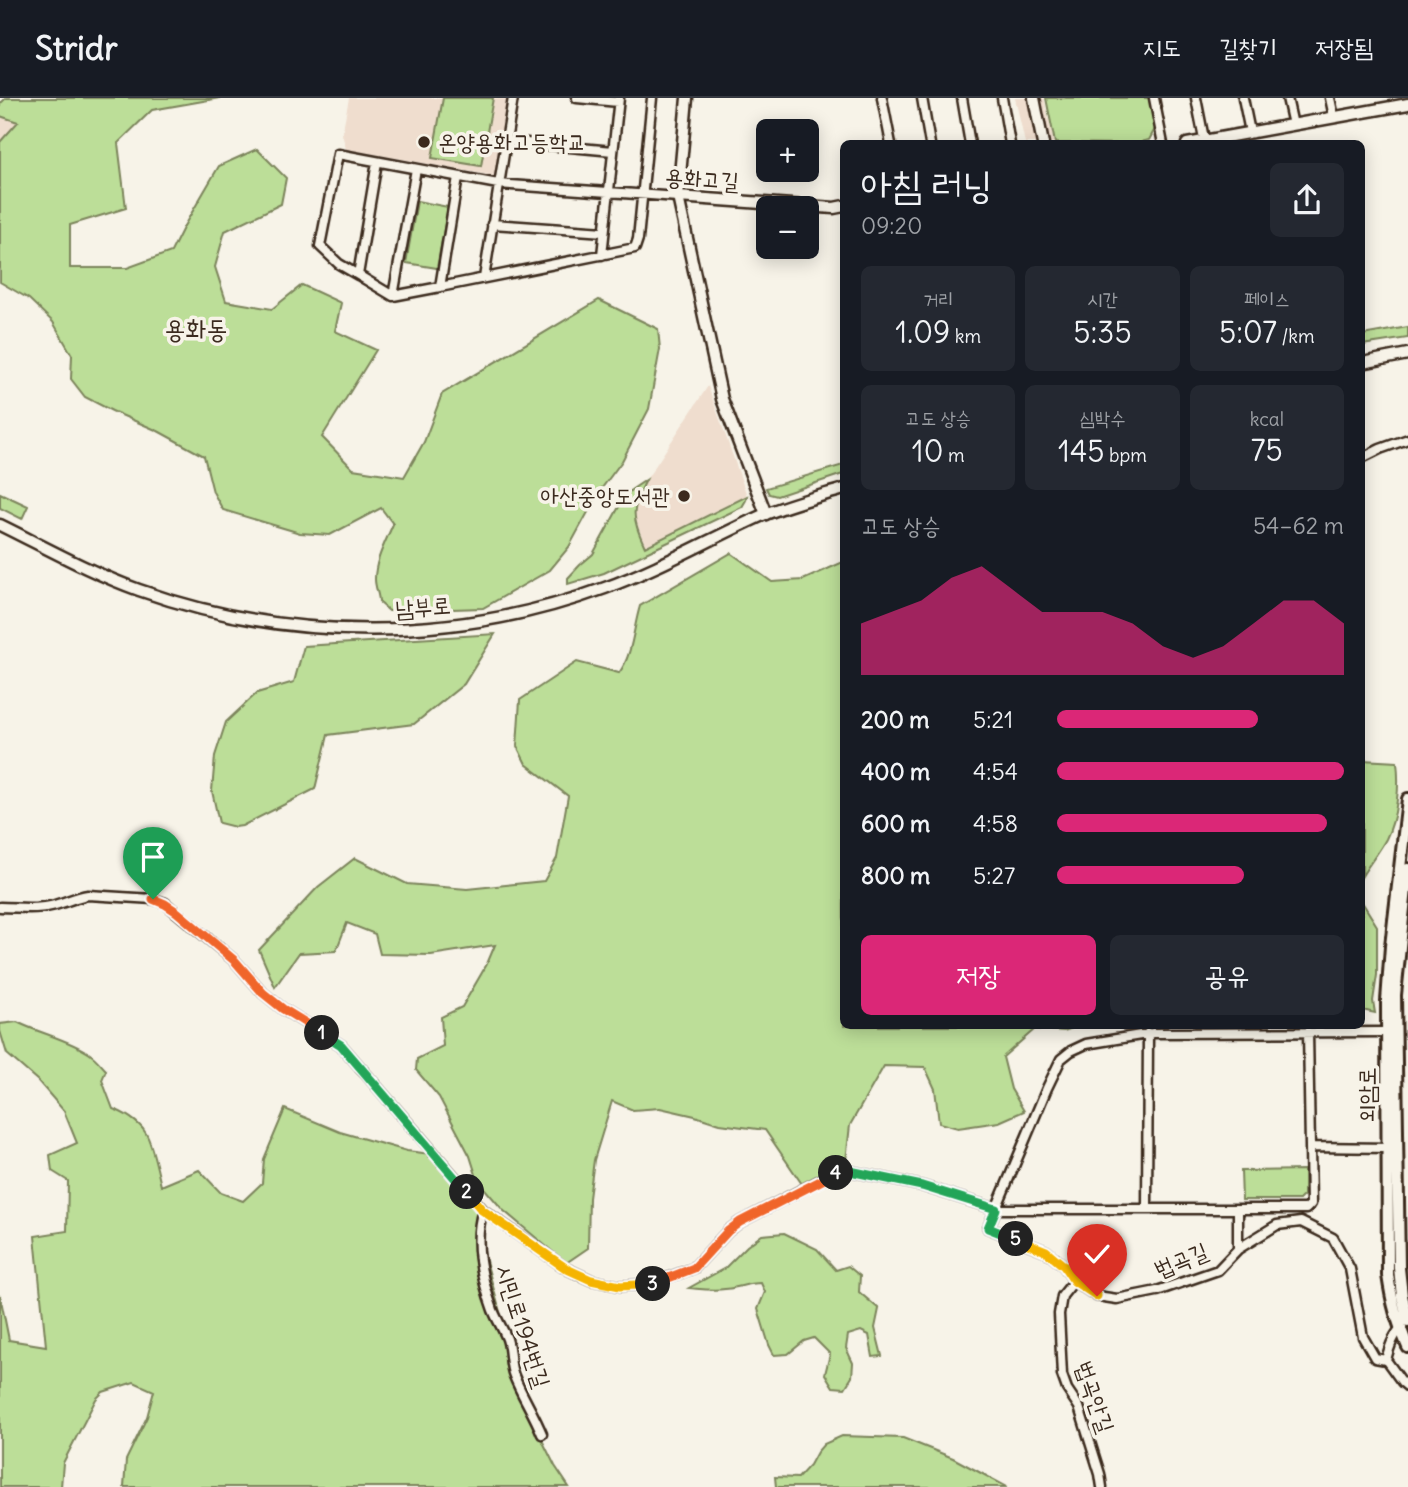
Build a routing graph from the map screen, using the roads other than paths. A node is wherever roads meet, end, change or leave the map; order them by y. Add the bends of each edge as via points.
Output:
1 (513, 98) edge
2 (577, 98) edge
3 (652, 98) edge
4 (687, 98) edge
5 (882, 98) edge
6 (922, 98) edge
7 (962, 98) edge
8 (1002, 98) edge
9 (1034, 98) edge
10 (1154, 98) edge
11 (1196, 98) edge
12 (1242, 98) edge
13 (1287, 98) edge
14 (1330, 98) edge
15 (618, 100) edge
16 (1392, 102) edge
17 (1408, 104) edge
18 (1334, 117) junction
19 (1293, 124) junction
20 (1250, 132) junction
21 (890, 140) edge
22 (929, 140) edge
23 (969, 140) edge
24 (1009, 140) edge
25 (1042, 140) edge
26 (1162, 140) edge
27 (1205, 140) edge
28 (1214, 140) edge
29 (505, 141) junction
30 (613, 151) junction
31 (377, 162) junction
32 (416, 169) junction
33 (458, 177) junction
34 (498, 184) junction
35 (608, 192) junction
36 (642, 194) junction
37 (678, 197) junction
38 (708, 199) junction
39 (840, 207) edge
40 (492, 224) junction
41 (684, 226) junction
42 (604, 232) junction
43 (602, 255) junction
44 (358, 275) junction
45 (484, 278) junction
46 (439, 287) junction
47 (393, 296) junction
48 (1408, 354) edge
49 (1365, 362) edge
50 (1408, 439) edge
51 (1365, 456) edge
52 (840, 490) edge
53 (766, 514) junction
54 (0, 525) edge
55 (1408, 799) edge
56 (1408, 870) edge
57 (0, 907) edge
58 (1308, 1032) junction
59 (1388, 1032) junction
60 (1148, 1033) junction
61 (1310, 1147) junction
62 (1393, 1148) junction
63 (996, 1209) junction
64 (1147, 1209) junction
65 (1238, 1209) junction
66 (482, 1210) junction
67 (1238, 1249) junction
68 (1074, 1281) junction
69 (1405, 1324) edge
70 (1408, 1347) edge
71 (1386, 1360) junction
72 (1408, 1387) edge
73 (542, 1434) dead end
74 (1102, 1487) edge

1 - 29 street
2 - 15 street
3 - 36 street, 용화고길
4 - 37 street
5 - 21 street
6 - 22 street
7 - 23 street
8 - 24 street
9 - 25 street
10 - 26 street
11 - 27 street
12 - 20 street
13 - 19 street
14 - 18 street
15 - 30 street
16 - 17 street
16 - 18 street
18 - 19 street
19 - 20 street
20 - 28 street
29 - 30 street
29 - 34 street
30 - 35 street
31 - 32 street, 용화고길
31 - 44 street
31 - 44 street, 용화고길 via 338,154 320,246
32 - 33 street, 용화고길
32 - 47 street
33 - 34 street, 용화고길
33 - 46 street
34 - 35 street, 용화고길
34 - 40 street
35 - 36 street, 용화고길
35 - 42 street
36 - 37 street, 용화고길
36 - 43 street via 635,248
37 - 38 street, 용화고길
37 - 41 street
38 - 39 street, 용화고길
38 - 41 street via 692,206
40 - 42 street
40 - 45 street
41 - 53 street via 722,399
42 - 43 street
43 - 45 street
44 - 47 street
45 - 46 street
46 - 47 street
48 - 49 street
50 - 51 street
52 - 53 street, 남부로
53 - 54 street, 남부로 via 640,574 577,598 457,625 368,630 272,622 189,606 106,577
55 - 59 main road, 외암로 via 1391,946
56 - 62 main road, 외암로 via 1395,995
57 - 66 street via 50,906 89,895 153,899 165,904 235,961 263,993 341,1045
58 - 59 street
58 - 60 street
58 - 61 street
59 - 62 main road, 외암로
60 - 63 street via 1086,1044 1061,1059
60 - 64 street
61 - 62 street
61 - 65 street via 1311,1204 1306,1209
62 - 69 main road, 외암로
63 - 64 street
63 - 66 street via 922,1186 845,1170 740,1222 694,1268 651,1284 620,1286 567,1269
63 - 68 street, 법곡길 via 988,1228 1046,1251
64 - 65 street
65 - 67 street, 법곡길
66 - 73 street, 시민로194번길 via 480,1255 493,1309 507,1340 515,1379
67 - 68 street, 법곡길 via 1218,1270 1117,1299 1097,1296
67 - 71 street via 1277,1225 1301,1222 1333,1238 1350,1269 1363,1337 1375,1358
68 - 74 street, 법곡안길 via 1062,1296 1059,1314 1062,1375 1079,1407
69 - 70 main road, 외암로
69 - 71 street
71 - 72 street

